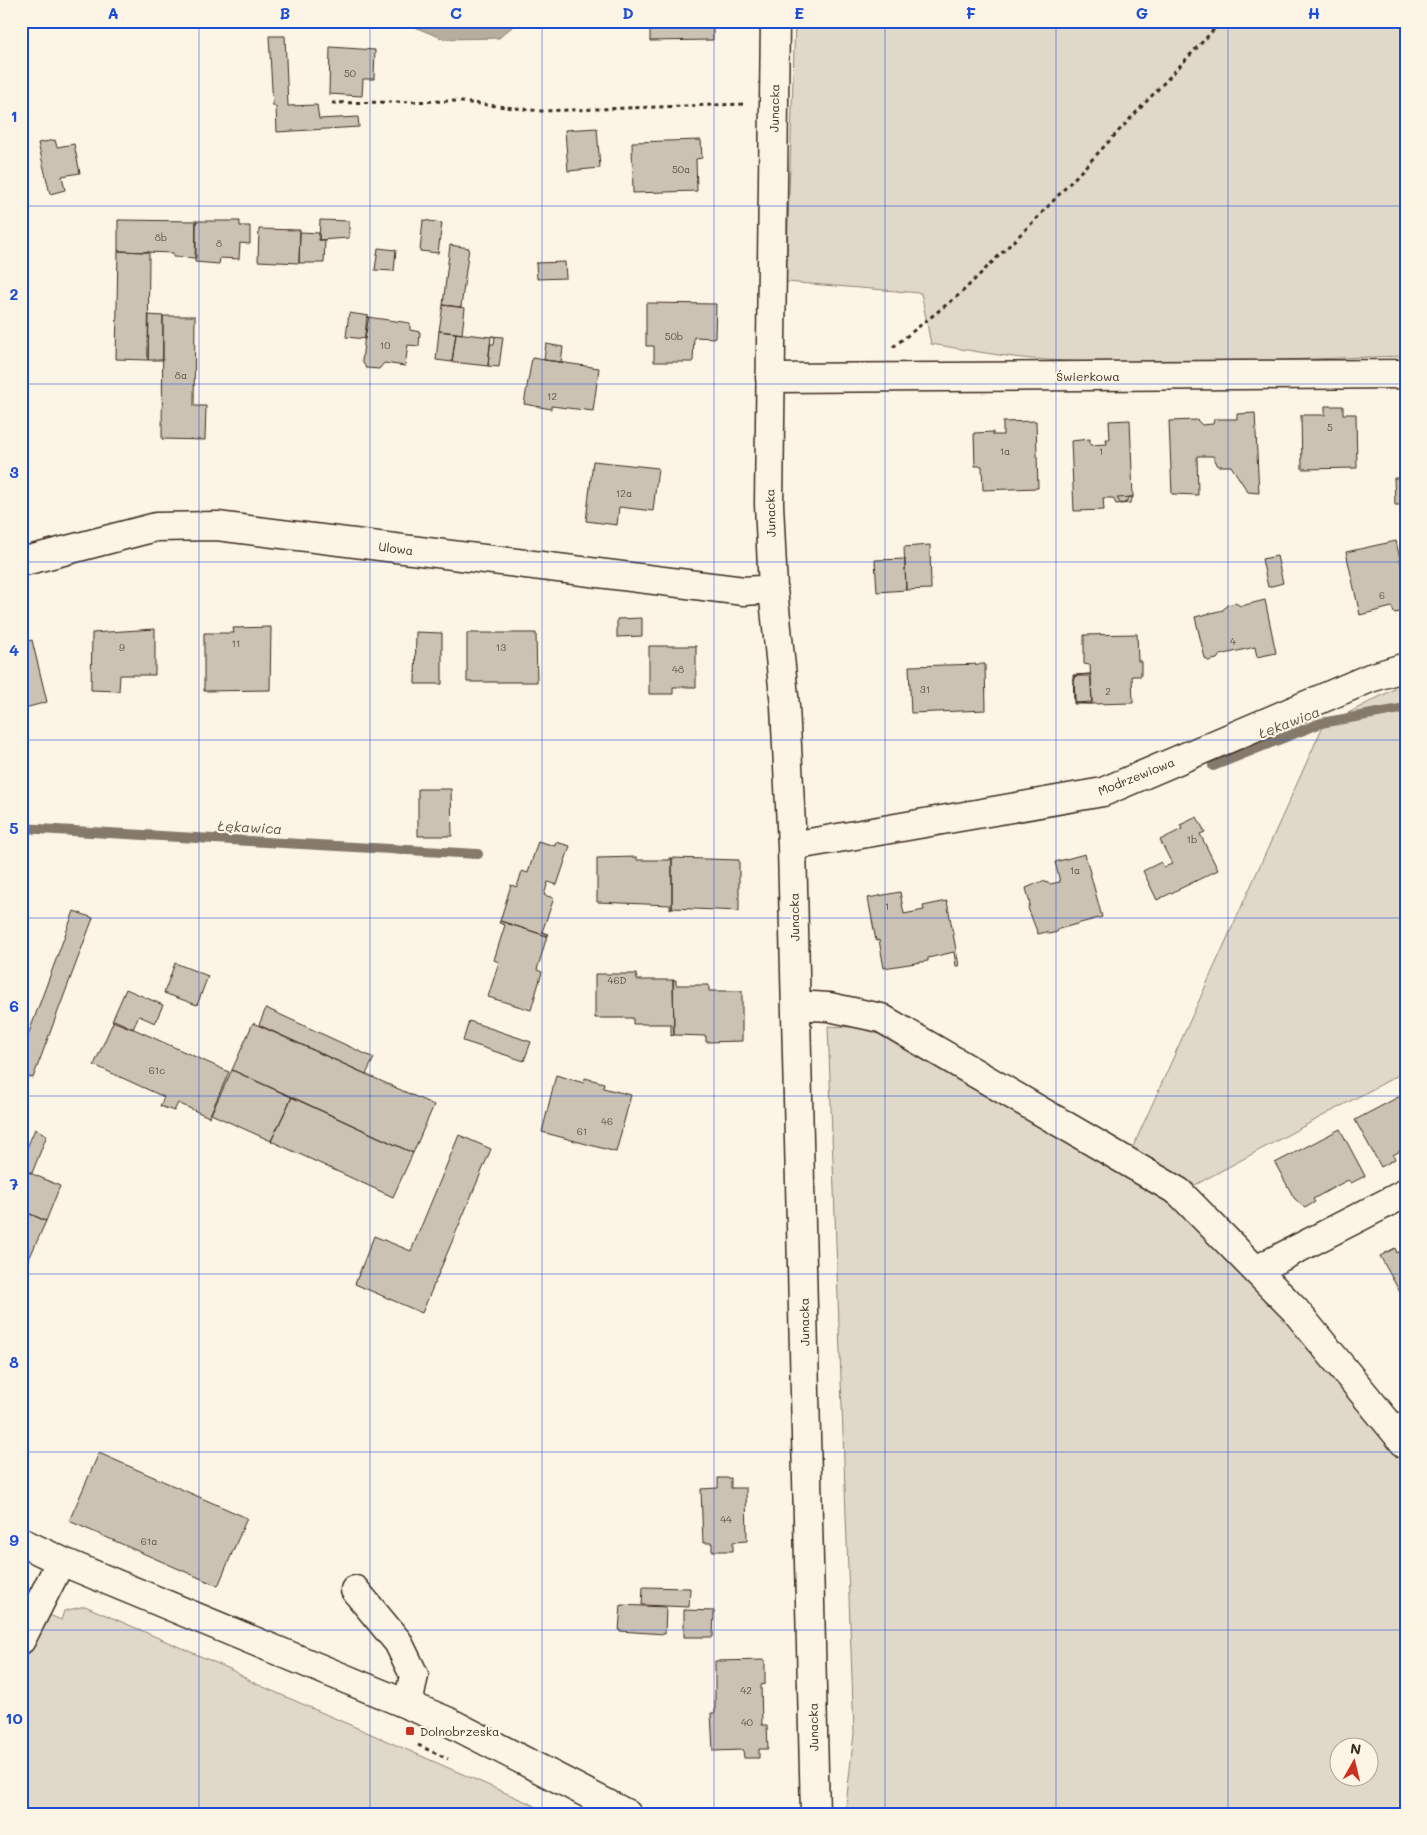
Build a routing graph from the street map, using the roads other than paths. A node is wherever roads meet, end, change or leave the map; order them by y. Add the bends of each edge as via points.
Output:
1 (775, 21) edge
2 (1406, 374) edge
3 (770, 378) junction
4 (21, 562) edge
5 (773, 589) junction
6 (1406, 667) edge
7 (792, 846) junction
8 (796, 1005) junction
9 (1406, 1193) edge
10 (1256, 1270) junction
11 (1406, 1445) edge
12 (21, 1542) edge
13 (61, 1561) junction
14 (355, 1590) dead end
15 (21, 1640) edge
16 (408, 1705) junction
17 (627, 1814) edge
18 (815, 1814) edge

1 - 3 street, Junacka
2 - 3 street, Świerkowa
3 - 5 street, Junacka via 769,504
4 - 5 street, Ulowa via 156,527 217,526 744,591
5 - 7 street, Junacka via 785,706
6 - 7 street, Modrzewiowa via 1370,678 1103,792
7 - 8 street, Junacka
8 - 10 street via 829,1007 881,1018 988,1078 1179,1192
8 - 18 street, Junacka
9 - 10 street
10 - 11 street via 1295,1310
12 - 13 street
13 - 15 street
13 - 16 street
14 - 16 street via 398,1642 414,1675
16 - 17 street via 472,1732

